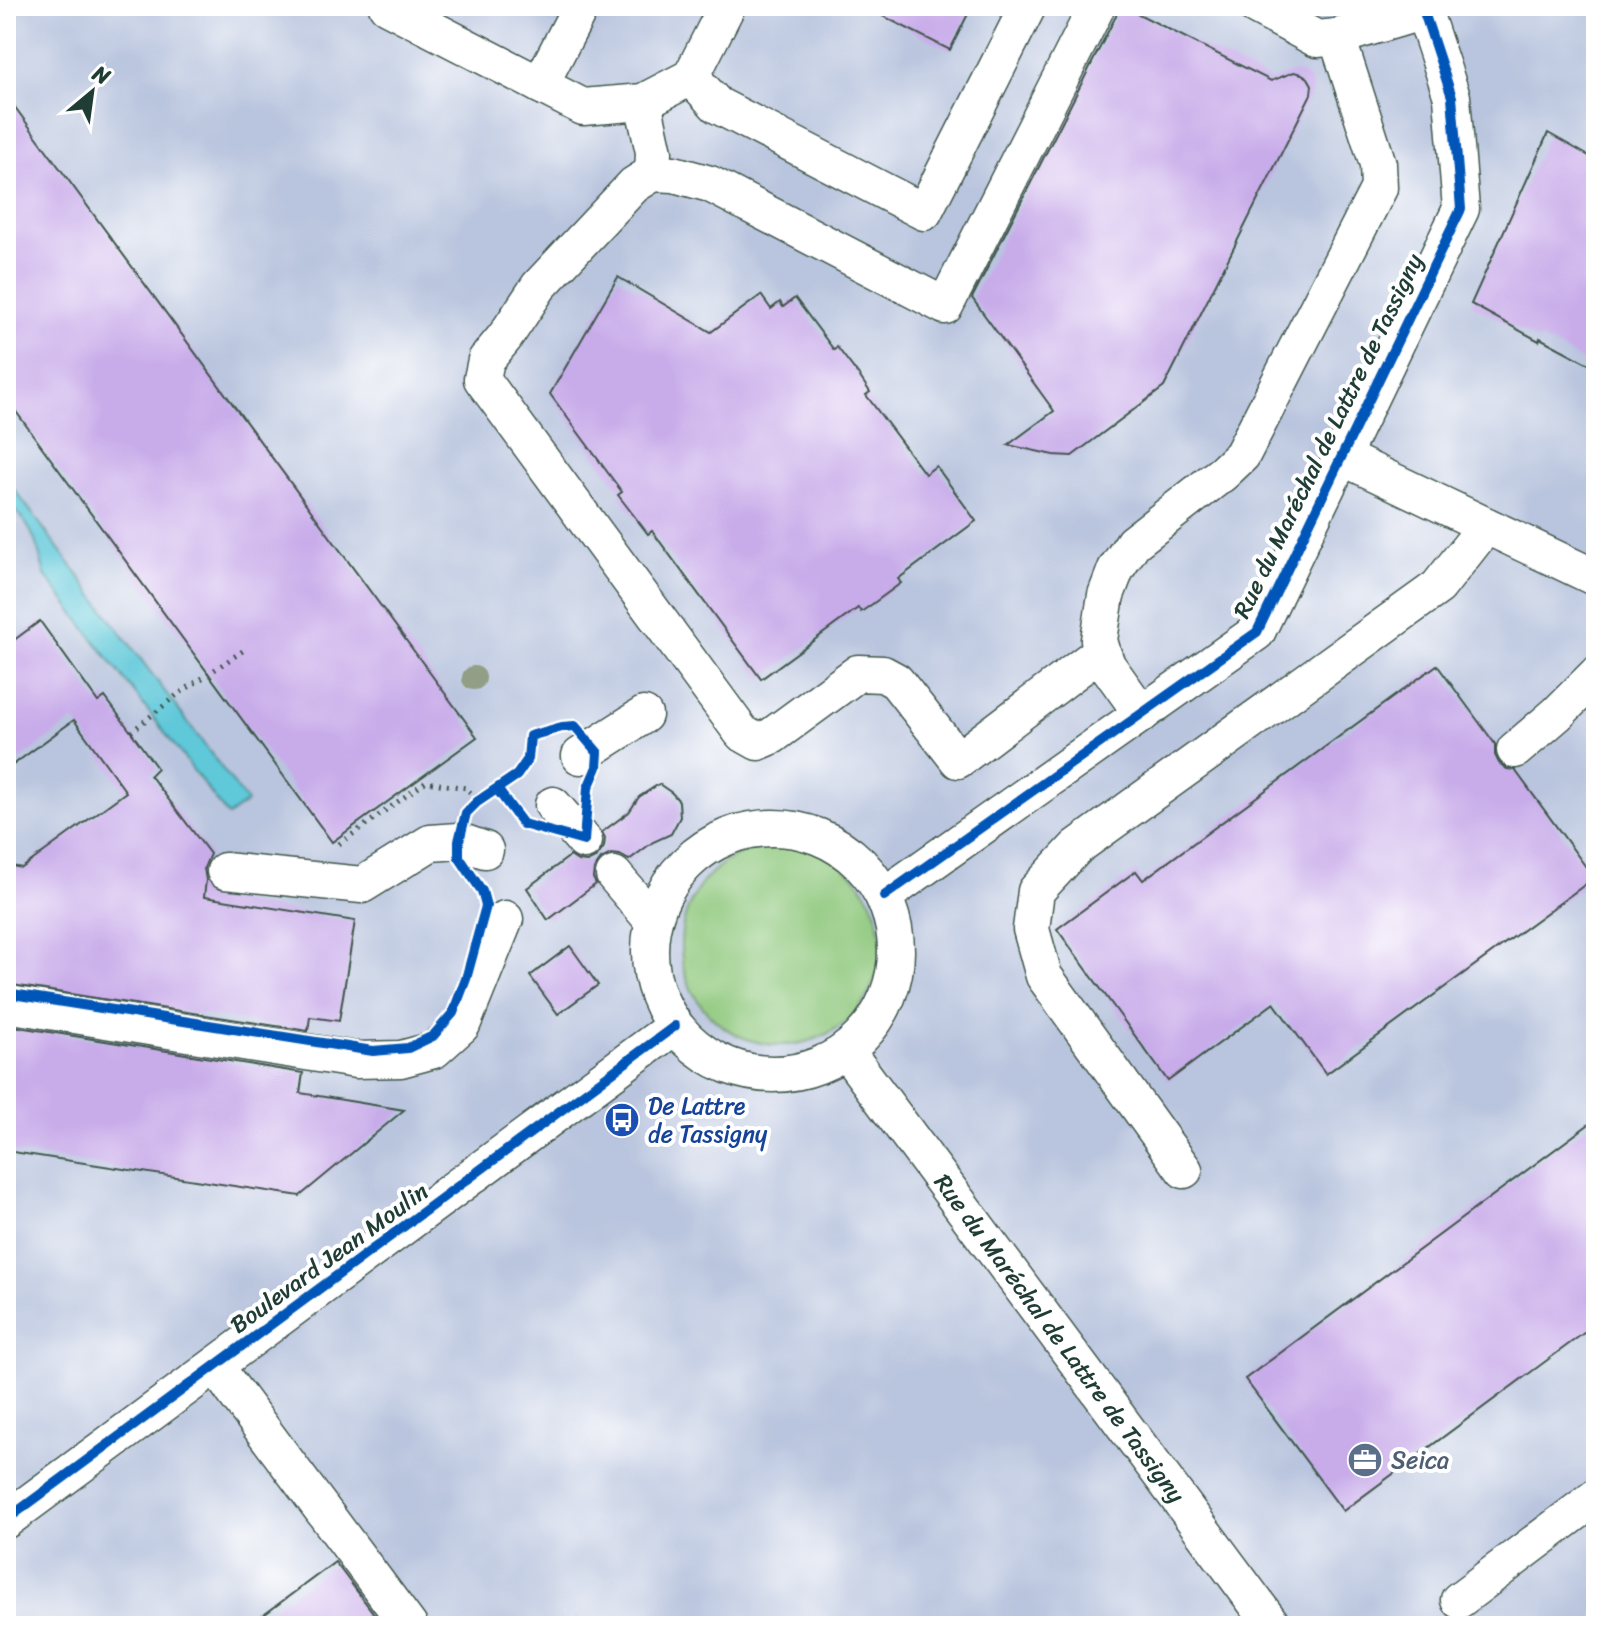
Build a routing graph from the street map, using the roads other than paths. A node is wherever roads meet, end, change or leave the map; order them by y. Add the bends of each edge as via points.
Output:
1 (581, 6) edge
2 (727, 6) edge
3 (1028, 6) edge
4 (1097, 6) edge
5 (1255, 6) edge
6 (1423, 8) edge
7 (398, 9) edge
8 (1337, 37) junction
9 (691, 77) junction
10 (540, 85) junction
11 (643, 102) junction
12 (653, 173) junction
13 (1342, 457) junction
14 (1486, 526) junction
15 (1596, 578) edge
16 (1102, 651) junction
17 (1596, 675) edge
18 (1142, 714) junction
19 (644, 715) dead end
20 (1515, 750) dead end
21 (580, 756) dead end
22 (553, 805) dead end
23 (584, 841) dead end
24 (472, 845) road end
25 (225, 871) dead end
26 (614, 875) dead end
27 (884, 896) junction
28 (505, 919) dead end
29 (653, 921) junction
30 (6, 1004) edge
31 (675, 1026) junction
32 (846, 1051) junction
33 (1184, 1170) dead end
34 (215, 1366) junction
35 (1596, 1497) edge
36 (6, 1520) edge
37 (1459, 1600) dead end
38 (409, 1626) edge
39 (1273, 1626) edge

1 - 10 street
2 - 9 street
3 - 9 street via 924,212 717,105
4 - 12 street via 945,306 710,184
5 - 8 street via 1317,39
6 - 8 street
6 - 13 street, Rue du Maréchal de Lattre de Tassigny via 1452,97 1461,209
7 - 10 street
8 - 16 street via 1378,164 1379,188 1242,455 1133,543 1116,569 1106,595
9 - 11 street
10 - 11 street via 583,107
11 - 12 street
12 - 16 street via 634,185 539,286 486,360 482,379 742,733 758,742 858,673 883,674 896,681 958,760
13 - 14 street, Rue du Maréchal de Lattre de Tassigny
13 - 18 street, Rue du Maréchal de Lattre de Tassigny via 1257,632
14 - 15 street, Rue du Maréchal de Lattre de Tassigny
14 - 33 street via 1438,587 1077,847 1036,891 1031,929 1044,976
16 - 18 street
17 - 20 street
18 - 27 street, Rue du Maréchal de Lattre de Tassigny
19 - 21 street
22 - 23 street
24 - 25 street via 430,843 362,885
26 - 29 street
27 - 29 street via 864,867 836,845 803,831 767,828 732,834 697,854 669,884
27 - 32 street via 895,929 896,964 888,997 871,1027
28 - 30 street via 462,1025 434,1050 401,1059 356,1060
29 - 31 street via 649,957 657,994
31 - 32 street via 702,1053 737,1069 775,1075 812,1069
31 - 34 street, Boulevard Jean Moulin
32 - 39 street, Rue du Maréchal de Lattre de Tassigny
34 - 36 street, Boulevard Jean Moulin
34 - 38 street
35 - 37 street

